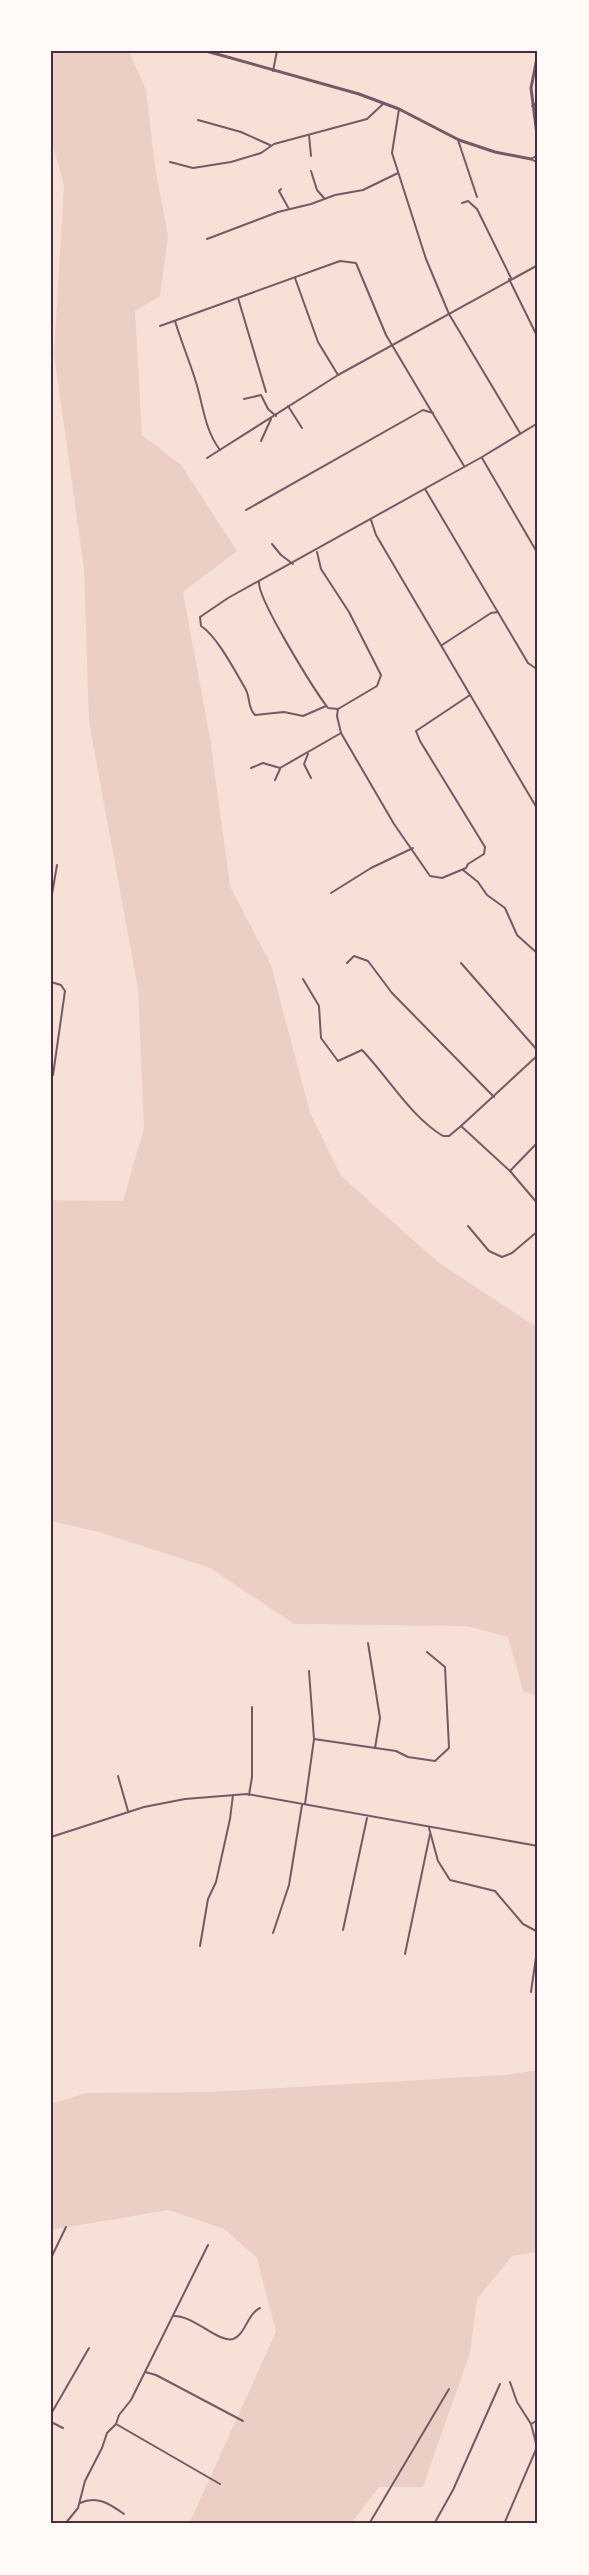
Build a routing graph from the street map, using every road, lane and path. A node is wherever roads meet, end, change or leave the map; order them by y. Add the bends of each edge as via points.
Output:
1 (206, 51) edge
2 (277, 51) edge
3 (538, 53) edge
4 (273, 71) junction
5 (538, 102) edge
6 (384, 103) junction
7 (532, 106) junction
8 (399, 109) junction
9 (198, 120) dead end
10 (309, 135) junction
11 (458, 140) junction
12 (538, 143) edge
13 (270, 145) junction
14 (538, 154) edge
15 (311, 156) dead end
16 (531, 159) junction
17 (170, 162) dead end
18 (538, 163) edge
19 (311, 171) dead end
20 (398, 173) junction
21 (393, 178) junction
22 (399, 180) junction
23 (281, 189) dead end
24 (477, 197) dead end
25 (324, 198) junction
26 (462, 203) dead end
27 (289, 209) junction
28 (207, 239) dead end
29 (538, 265) edge
30 (295, 278) junction
31 (510, 279) junction
32 (238, 298) junction
33 (449, 314) junction
34 (175, 321) junction
35 (160, 326) dead end
36 (538, 338) edge
37 (393, 345) junction
38 (338, 375) junction
39 (266, 392) dead end
40 (244, 399) dead end
41 (288, 406) junction
42 (433, 413) junction
43 (276, 416) junction
44 (271, 419) junction
45 (538, 424) edge
46 (302, 428) dead end
47 (520, 433) junction
48 (261, 441) dead end
49 (220, 450) junction
50 (207, 458) dead end
51 (482, 458) junction
52 (464, 466) junction
53 (425, 489) junction
54 (246, 510) dead end
55 (371, 519) junction
56 (272, 544) dead end
57 (317, 550) junction
58 (538, 554) edge
59 (293, 564) junction
60 (259, 580) junction
61 (498, 612) junction
62 (442, 645) junction
63 (538, 670) edge
64 (470, 695) junction
65 (326, 706) junction
66 (338, 709) junction
67 (341, 733) junction
68 (308, 753) junction
69 (251, 768) dead end
70 (280, 768) junction
71 (310, 778) dead end
72 (275, 780) dead end
73 (538, 810) edge
74 (413, 848) junction
75 (57, 866) dead end
76 (463, 870) junction
77 (331, 893) dead end
78 (51, 900) edge
79 (538, 954) edge
80 (346, 963) dead end
81 (461, 963) dead end
82 (303, 979) dead end
83 (51, 982) edge
84 (538, 1051) edge
85 (538, 1055) edge
86 (53, 1075) dead end
87 (494, 1097) junction
88 (461, 1126) junction
89 (538, 1142) edge
90 (510, 1171) junction
91 (538, 1204) edge
92 (468, 1226) dead end
93 (538, 1231) edge
94 (368, 1643) dead end
95 (427, 1652) dead end
96 (309, 1671) dead end
97 (252, 1707) dead end
98 (51, 1716) edge
99 (51, 1725) edge
100 (314, 1739) junction
101 (375, 1748) junction
102 (118, 1776) dead end
103 (233, 1795) junction
104 (249, 1795) junction
105 (304, 1804) junction
106 (128, 1811) junction
107 (367, 1817) junction
108 (429, 1828) junction
109 (430, 1834) junction
110 (51, 1837) edge
111 (538, 1846) edge
112 (343, 1930) dead end
113 (538, 1932) edge
114 (273, 1934) dead end
115 (538, 1943) edge
116 (200, 1946) dead end
117 (405, 1954) dead end
118 (531, 1992) dead end
119 (66, 2227) dead end
120 (208, 2245) dead end
121 (51, 2258) edge
122 (260, 2308) dead end
123 (173, 2316) junction
124 (89, 2348) dead end
125 (145, 2372) junction
126 (510, 2382) dead end
127 (500, 2384) dead end
128 (449, 2389) dead end
129 (51, 2414) edge
130 (538, 2420) edge
131 (243, 2421) dead end
132 (51, 2422) edge
133 (116, 2424) junction
134 (531, 2424) junction
135 (63, 2428) dead end
136 (537, 2449) edge
137 (220, 2484) dead end
138 (80, 2503) junction
139 (124, 2514) dead end
140 (65, 2524) edge
141 (369, 2524) edge
142 (434, 2524) edge
143 (504, 2524) edge

1 - 4 street
2 - 4 street
3 - 7 street via 531,88
4 - 6 street
5 - 7 street
6 - 8 street
6 - 10 street via 367,119
7 - 12 street
8 - 11 street
8 - 20 street via 391,144
9 - 13 street
10 - 13 street
10 - 15 street
11 - 16 street
11 - 24 street
13 - 17 street via 261,153 231,162 193,168
14 - 16 street
16 - 18 street
19 - 25 street
20 - 21 street
20 - 22 street
21 - 22 street
21 - 25 street via 363,190
22 - 33 street
23 - 27 street
25 - 27 street
26 - 31 street via 468,201 477,209
27 - 28 street
29 - 31 street
30 - 32 street
30 - 37 street via 340,261 356,263
30 - 38 street via 318,342
31 - 33 street
31 - 36 street
32 - 34 street
32 - 39 street
33 - 37 street
33 - 47 street
34 - 35 street
34 - 49 street via 208,428
37 - 38 street
37 - 42 street
38 - 41 street
40 - 43 street via 261,395
41 - 43 street
41 - 46 street
42 - 52 street
42 - 54 street via 423,410
43 - 44 street
44 - 48 street
44 - 49 street
45 - 47 street
47 - 51 street
49 - 50 street
51 - 52 street
51 - 58 street
52 - 53 street
53 - 55 street
53 - 61 street
55 - 57 street
55 - 62 street via 372,528
56 - 59 street
57 - 59 street
57 - 66 street via 321,568 381,675 377,686
59 - 60 street
60 - 65 street via 260,592 275,622
60 - 65 street via 202,614 201,626 211,632 246,689 255,715 284,712 303,716
61 - 62 street
61 - 63 street via 528,663
62 - 64 street
64 - 73 street
64 - 76 street via 416,731 483,843 484,854
65 - 66 street
66 - 67 street
67 - 68 street
67 - 74 street via 394,824
68 - 70 street
68 - 71 street via 304,764
69 - 70 street via 263,763
70 - 72 street
74 - 76 street via 433,878
74 - 77 street
75 - 78 street
76 - 79 street via 505,908 517,935
80 - 87 street via 354,956 368,961 392,993
81 - 84 street
82 - 88 street via 319,1006 321,1038 338,1061 362,1050 408,1106 439,1134 448,1136
83 - 86 street via 65,991
85 - 87 street
87 - 88 street
88 - 90 street
89 - 90 street
90 - 91 street
92 - 93 street via 489,1251 502,1257
94 - 101 street via 380,1718
95 - 101 street via 445,1667 449,1748 435,1761
96 - 100 street
97 - 104 street
98 - 99 street
100 - 101 street
100 - 105 street
102 - 106 street
103 - 104 street
103 - 106 street via 184,1799
103 - 116 street
104 - 105 street
105 - 107 street
105 - 114 street via 289,1885
106 - 110 street
107 - 108 street
107 - 112 street
108 - 109 street
108 - 111 street
109 - 113 street via 438,1861 450,1880 495,1891 523,1924
109 - 117 street
115 - 118 street
119 - 121 street
120 - 123 street
122 - 123 street via 252,2312 240,2334 233,2338 222,2339 182,2315
123 - 125 street
124 - 129 street
125 - 131 street
125 - 133 street
126 - 134 street
127 - 142 street
128 - 141 street
130 - 134 street
132 - 135 street
133 - 137 street
133 - 138 street via 107,2433 90,2468
134 - 136 street
136 - 143 street
138 - 139 street via 106,2501
138 - 140 street

